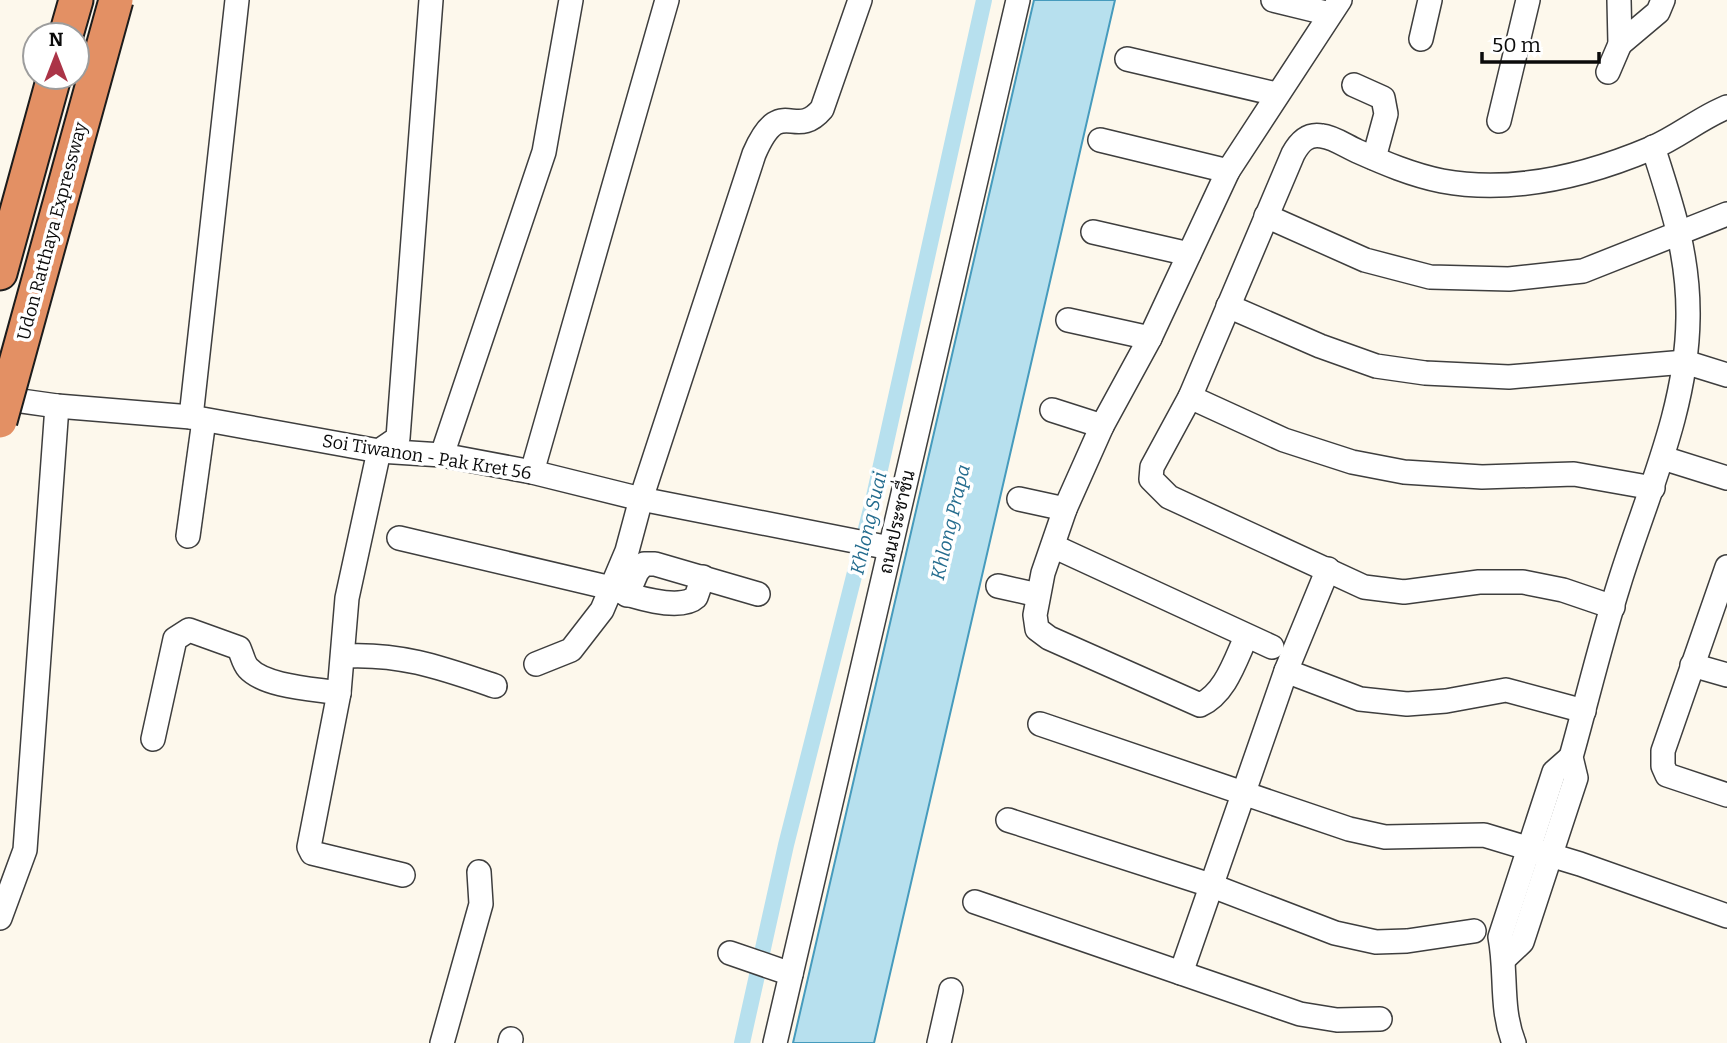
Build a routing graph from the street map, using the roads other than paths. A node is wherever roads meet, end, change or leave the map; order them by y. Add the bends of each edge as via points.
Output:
1 (76, 0) edge
2 (116, 0) edge
3 (237, 0) edge
4 (431, 0) edge
5 (570, 0) edge
6 (667, 0) edge
7 (860, 0) edge
8 (1018, 0) edge
9 (1273, 0) edge
10 (1430, 0) edge
11 (1528, 0) edge
12 (1619, 0) edge
13 (1664, 0) edge
14 (1335, 7) edge
15 (70, 21) edge
16 (1422, 39) dead end
17 (1620, 44) junction
18 (1127, 59) dead end
19 (1608, 72) dead end
20 (1354, 85) dead end
21 (50, 91) edge
22 (1276, 94) junction
23 (1727, 107) edge
24 (1499, 121) dead end
25 (1100, 140) dead end
26 (1653, 147) junction
27 (1374, 158) junction
28 (1228, 171) junction
29 (1727, 214) edge
30 (1266, 216) junction
31 (1093, 232) dead end
32 (1682, 234) junction
33 (1189, 254) junction
34 (0, 273) edge
35 (1228, 306) junction
36 (1068, 320) dead end
37 (1150, 338) junction
38 (1685, 362) junction
39 (1727, 375) edge
40 (1190, 397) junction
41 (0, 398) edge
42 (57, 406) junction
43 (1052, 411) dead end
44 (197, 418) junction
45 (0, 421) edge
46 (1102, 426) junction
47 (379, 451) junction
48 (442, 456) junction
49 (1663, 458) junction
50 (532, 472) junction
51 (1727, 478) edge
52 (1653, 488) junction
53 (640, 499) junction
54 (1019, 499) dead end
55 (1065, 509) junction
56 (188, 536) dead end
57 (399, 538) dead end
58 (873, 545) junction
59 (1053, 546) junction
60 (1727, 567) edge
61 (1328, 569) junction
62 (704, 577) junction
63 (998, 586) dead end
64 (619, 591) junction
65 (758, 594) dead end
66 (1038, 595) junction
67 (1612, 607) junction
68 (1246, 637) junction
69 (1272, 648) dead end
70 (344, 656) junction
71 (536, 664) dead end
72 (1692, 665) junction
73 (1286, 671) junction
74 (1727, 675) edge
75 (495, 686) dead end
76 (339, 693) junction
77 (1584, 711) junction
78 (1040, 724) dead end
79 (153, 739) dead end
80 (1571, 757) junction
81 (1245, 792) junction
82 (1727, 795) edge
83 (1008, 820) dead end
84 (1529, 848) junction
85 (1551, 855) junction
86 (478, 872) dead end
87 (403, 875) dead end
88 (1210, 885) junction
89 (975, 902) dead end
90 (1727, 916) edge
91 (0, 918) edge
92 (1474, 931) dead end
93 (730, 953) dead end
94 (1504, 959) junction
95 (1181, 972) junction
96 (791, 974) junction
97 (951, 990) dead end
98 (1380, 1018) dead end
99 (442, 1043) edge
100 (775, 1043) edge
101 (939, 1043) edge
102 (1514, 1043) edge

1 - 15 highway
2 - 45 highway, Udon Ratthaya Expressway, bridge
3 - 44 street
4 - 47 street via 398,438
5 - 48 street via 544,152
6 - 50 street
7 - 53 street via 822,109 806,122 778,120 769,126 754,153
8 - 58 street, ถนนประชาชื่น
9 - 14 street
10 - 16 street
11 - 24 street
12 - 17 street
13 - 17 street via 1658,12
14 - 22 street
17 - 19 street
18 - 22 street
20 - 27 street via 1383,98 1387,107
21 - 34 highway
22 - 28 street
23 - 26 street
25 - 28 street
26 - 27 street via 1570,177 1499,184 1443,181
26 - 32 street
27 - 30 street via 1322,136 1308,137 1299,143
28 - 33 street
29 - 32 street
30 - 32 street via 1365,260 1430,278 1509,279 1583,271
30 - 35 street
31 - 33 street
32 - 38 street via 1688,317
33 - 37 street
35 - 38 street via 1376,366 1426,373 1509,377
35 - 40 street
36 - 37 street
37 - 46 street
38 - 39 street
38 - 49 street
40 - 52 street via 1284,440 1352,462 1404,472 1482,477 1574,474
40 - 61 street via 1152,467 1151,479 1170,497
41 - 42 street, Soi Tiwanon - Pak Kret 56
42 - 44 street, Soi Tiwanon - Pak Kret 56
42 - 91 street via 25,850
43 - 46 street
44 - 47 street, Soi Tiwanon - Pak Kret 56
44 - 56 street
46 - 55 street
47 - 48 street, Soi Tiwanon - Pak Kret 56
47 - 70 street via 347,598
48 - 50 street, Soi Tiwanon - Pak Kret 56
49 - 51 street
49 - 52 street
50 - 53 street, Soi Tiwanon - Pak Kret 56
52 - 67 street
53 - 58 street, Soi Tiwanon - Pak Kret 56
53 - 64 street
54 - 55 street
55 - 59 street
57 - 64 street
58 - 96 street, ถนนประชาชื่น
59 - 66 street
59 - 68 street
60 - 72 street
61 - 67 street via 1364,587 1404,592 1479,582 1523,582
61 - 73 street
62 - 64 street via 644,564
62 - 64 street via 696,597 681,604
62 - 65 street
63 - 66 street
64 - 71 street via 571,650
66 - 68 street via 1037,629 1049,638 1200,705 1212,700
67 - 77 street
68 - 69 street
70 - 75 street via 376,654 416,660
70 - 76 street
72 - 74 street
72 - 82 street via 1663,751 1663,766 1674,779
73 - 77 street via 1360,699 1407,704 1506,690
73 - 81 street
76 - 79 street via 280,684 257,675 247,667 239,648 189,630 175,639
76 - 87 street via 309,847 312,853
77 - 80 street
78 - 81 street
80 - 84 street via 1554,772
80 - 85 street via 1576,778
81 - 84 street via 1385,837 1484,835
81 - 88 street
83 - 88 street
84 - 85 street
84 - 94 street via 1500,937
85 - 90 street
85 - 94 street via 1522,943
86 - 99 street via 481,904
88 - 92 street via 1335,933 1376,942
88 - 95 street
89 - 95 street
93 - 96 street
94 - 102 street via 1502,988
95 - 98 street via 1300,1014 1337,1020
96 - 100 street, ถนนประชาชื่น
97 - 101 street

